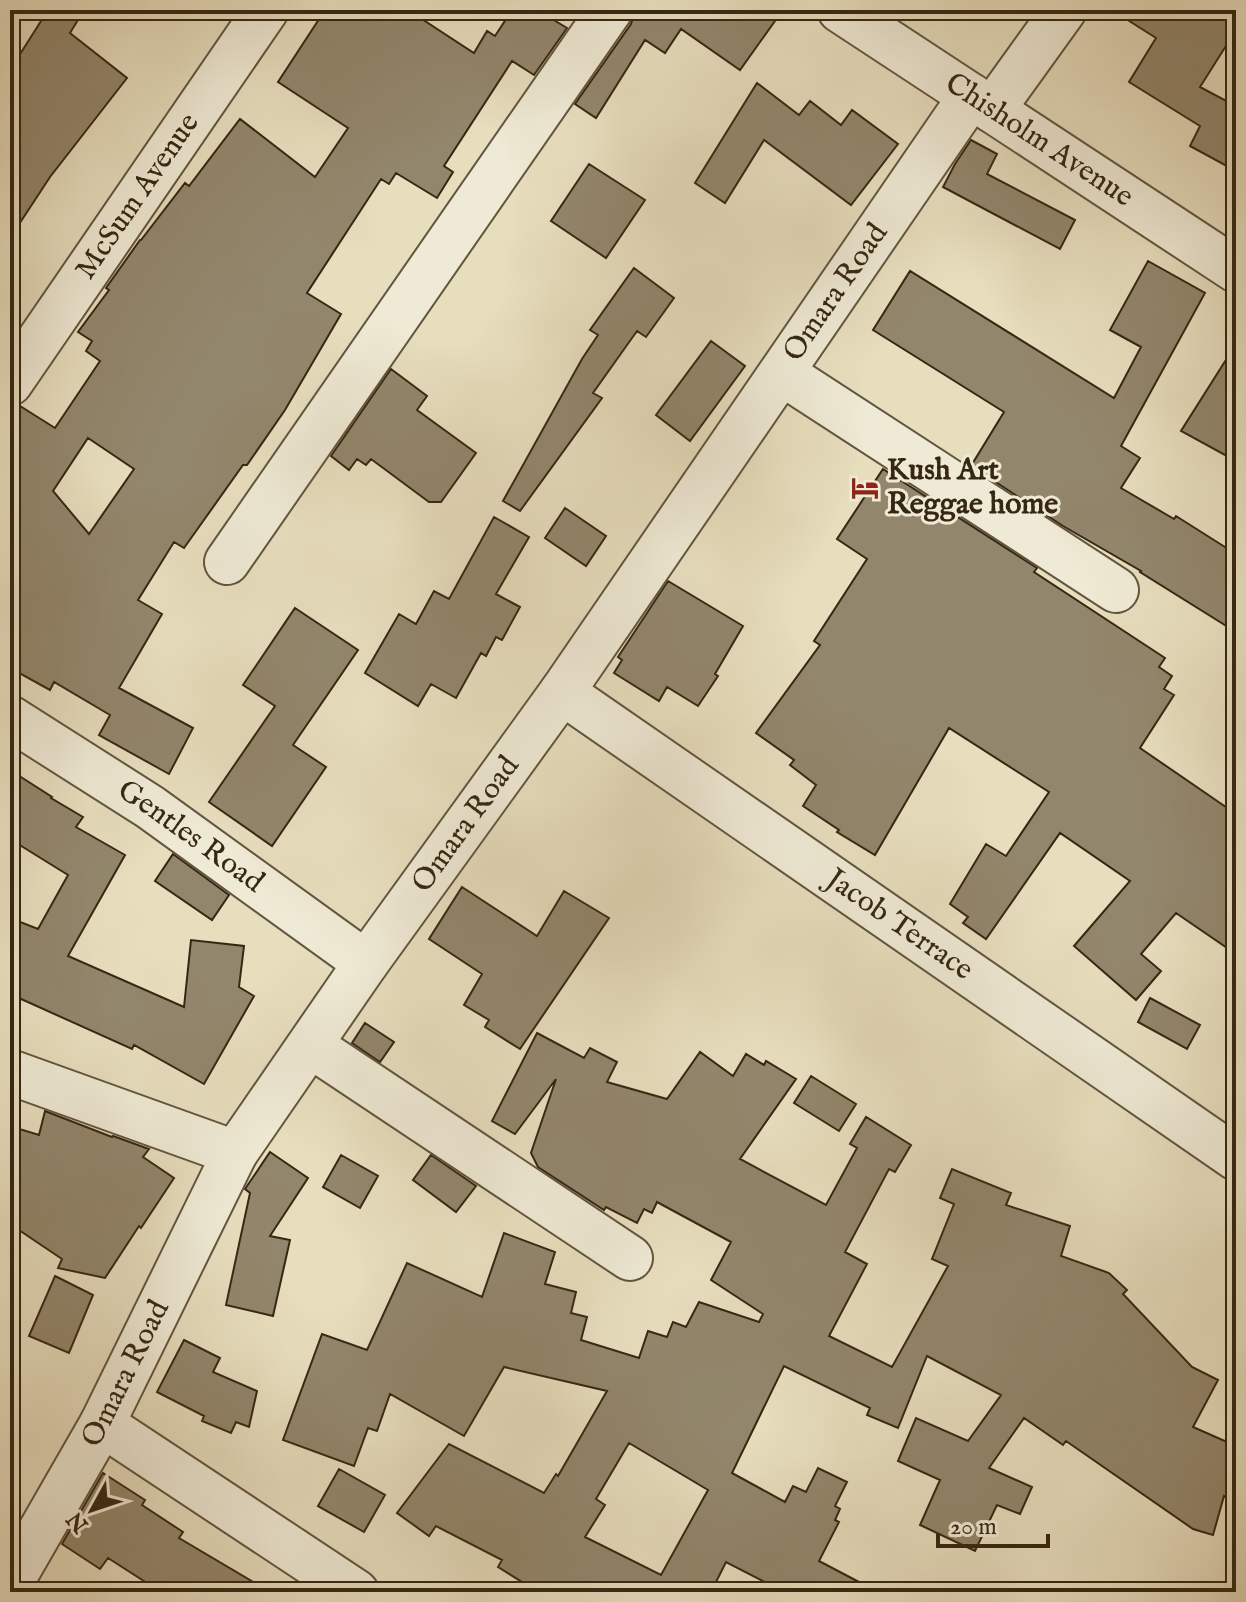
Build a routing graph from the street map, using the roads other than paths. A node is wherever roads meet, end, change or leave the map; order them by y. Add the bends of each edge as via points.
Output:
1 (266, 10) edge
2 (610, 10) edge
3 (840, 10) edge
4 (1064, 10) edge
5 (982, 103) junction
6 (1236, 270) edge
7 (782, 373) junction
8 (10, 383) edge
9 (227, 562) dead end
10 (1116, 590) dead end
11 (562, 692) junction
12 (10, 718) edge
13 (366, 963) junction
14 (310, 1045) junction
15 (10, 1072) edge
16 (235, 1153) junction
17 (1236, 1158) edge
18 (630, 1258) dead end
19 (102, 1424) junction
20 (10, 1584) edge
21 (356, 1592) edge

1 - 8 street, McSum Avenue
2 - 9 street
3 - 5 street, Chisholm Avenue
4 - 5 street, Omara Road
5 - 6 street, Chisholm Avenue
5 - 7 street, Omara Road
7 - 10 street
7 - 11 street, Omara Road
11 - 13 street, Omara Road
11 - 17 street, Jacob Terrace
12 - 13 street, Gentles Road via 150,807
13 - 14 street, Omara Road
14 - 16 street, Omara Road
14 - 18 street
15 - 16 street
16 - 19 street, Omara Road
19 - 20 street, Omara Road
19 - 21 street

